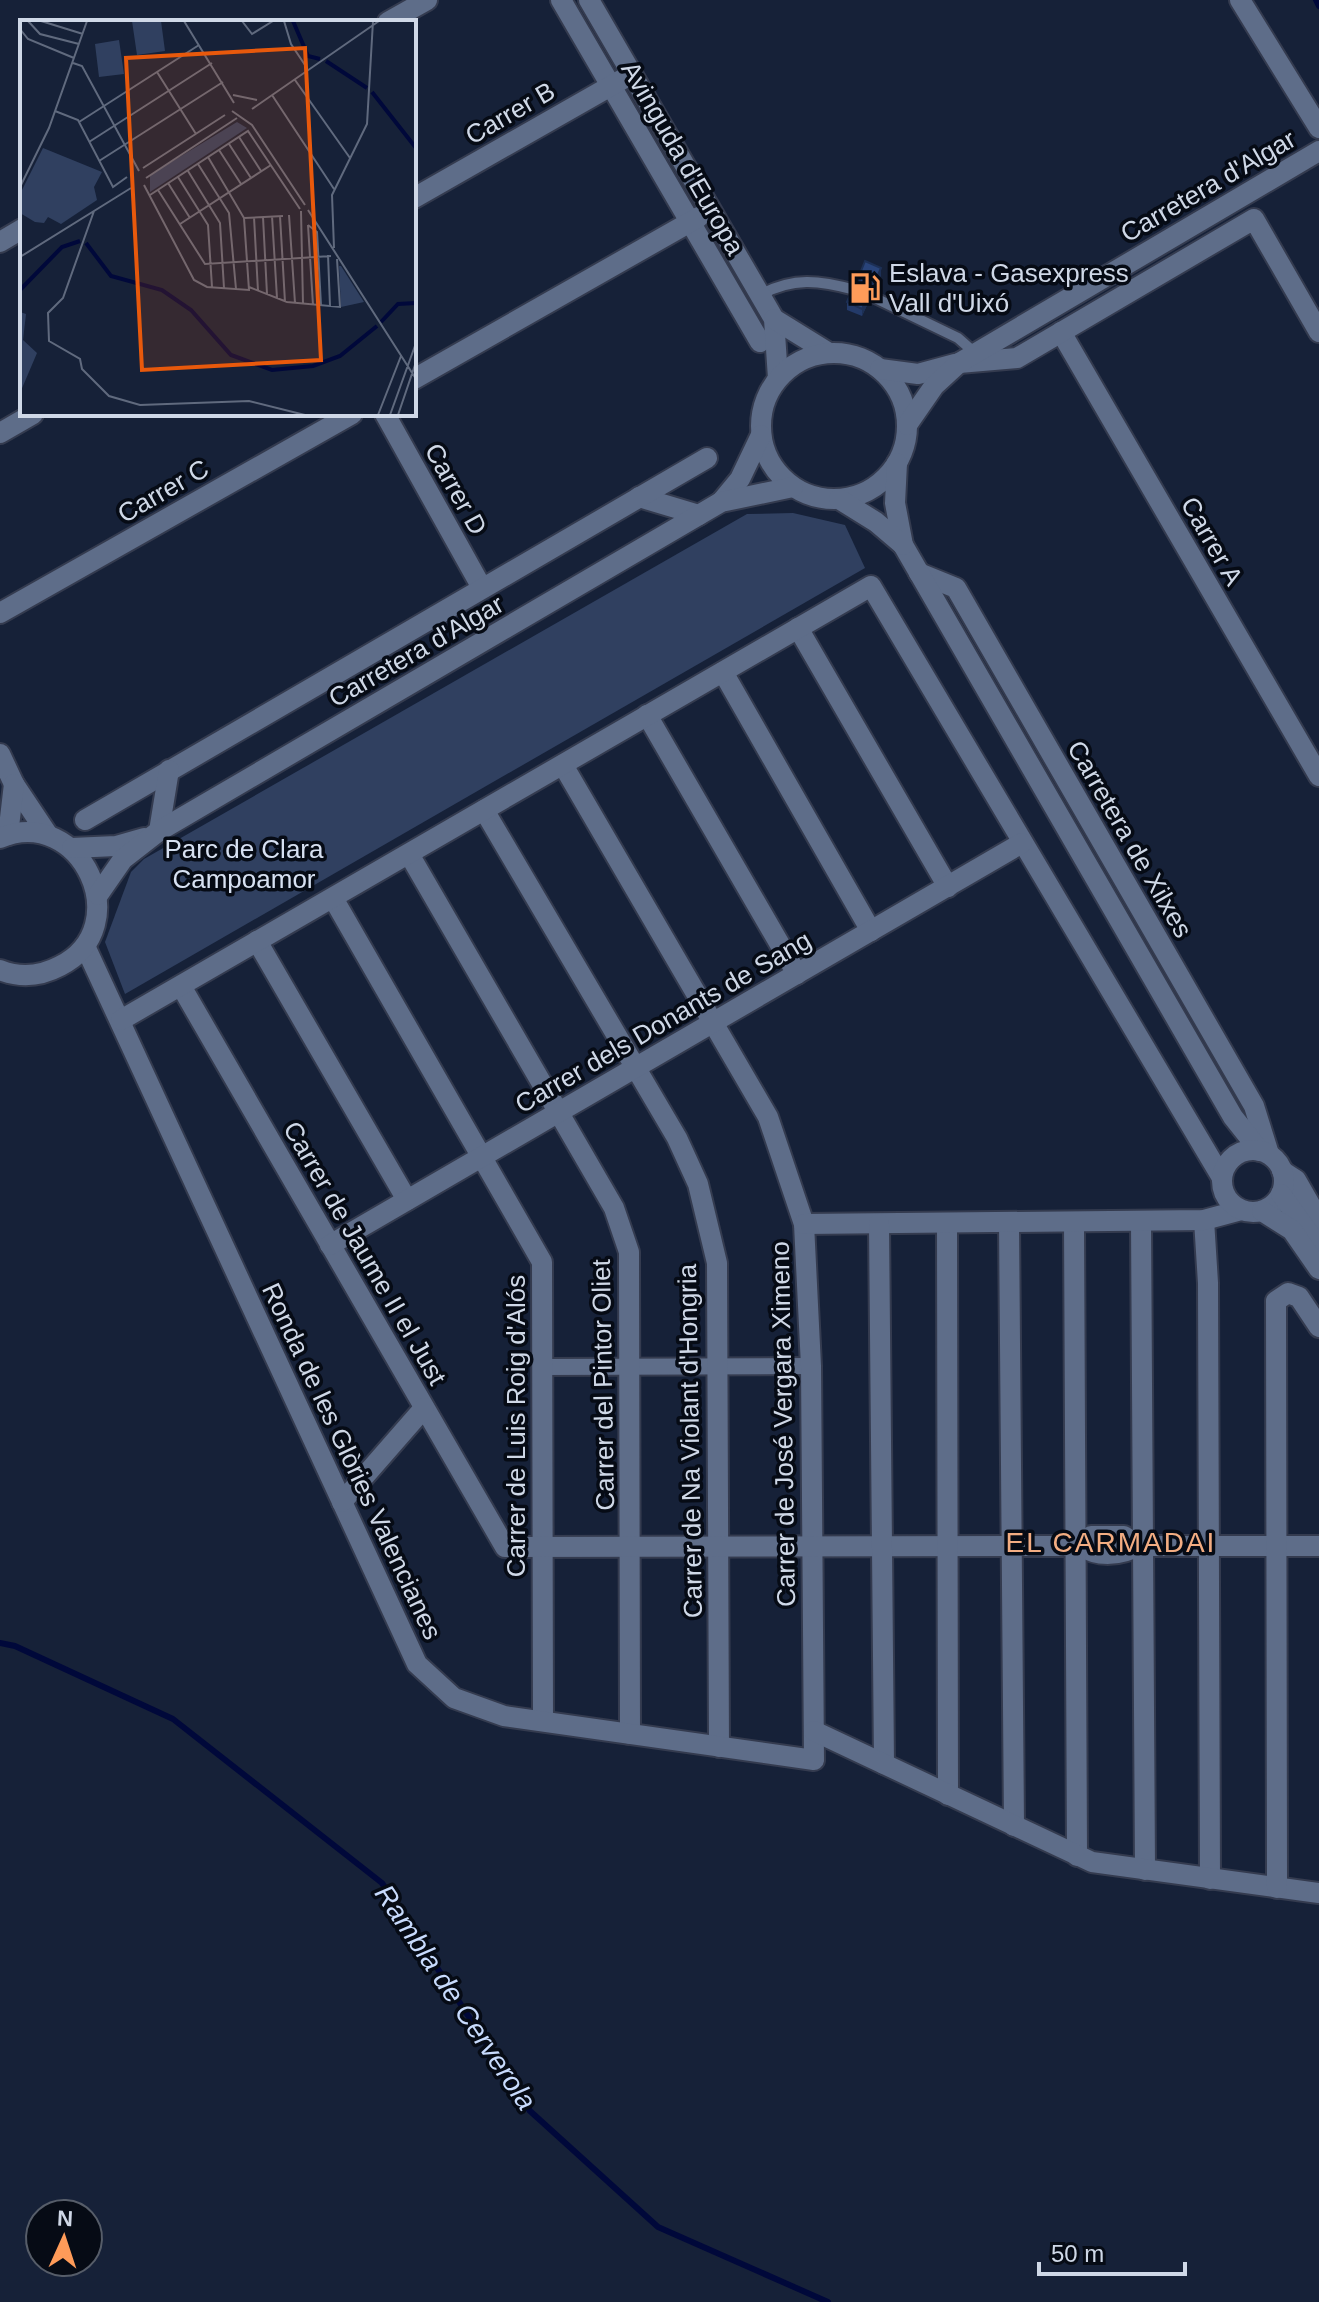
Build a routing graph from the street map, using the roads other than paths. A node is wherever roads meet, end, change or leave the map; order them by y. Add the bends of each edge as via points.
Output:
1 (427, 0) edge
2 (561, 0) edge
3 (589, 0) edge
4 (1240, 0) edge
5 (392, 20) edge
6 (632, 74) junction
7 (611, 86) junction
8 (1319, 128) edge
9 (1319, 151) edge
10 (416, 197) edge
11 (711, 211) junction
12 (690, 222) junction
13 (20, 230) edge
14 (0, 242) edge
15 (855, 290) edge
16 (760, 295) junction
17 (871, 296) edge
18 (774, 319) junction
19 (1061, 332) junction
20 (1319, 332) edge
21 (760, 342) dead end
22 (829, 353) junction
23 (967, 358) junction
24 (880, 369) junction
25 (416, 378) edge
26 (778, 378) junction
27 (30, 416) edge
28 (348, 416) edge
29 (386, 416) edge
30 (907, 425) junction
31 (0, 433) edge
32 (761, 435) junction
33 (707, 458) dead end
34 (897, 463) junction
35 (793, 487) junction
36 (639, 497) junction
37 (839, 499) junction
38 (721, 502) junction
39 (699, 515) junction
40 (903, 545) junction
41 (919, 573) junction
42 (482, 588) junction
43 (0, 613) edge
44 (798, 628) junction
45 (723, 672) junction
46 (647, 715) junction
47 (0, 754) edge
48 (563, 765) junction
49 (169, 770) junction
50 (1319, 776) edge
51 (14, 784) junction
52 (484, 810) junction
53 (85, 820) dead end
54 (155, 833) junction
55 (48, 835) junction
56 (4, 836) edge
57 (1022, 843) junction
58 (72, 848) junction
59 (409, 854) junction
60 (948, 887) junction
61 (98, 895) junction
62 (333, 898) junction
63 (871, 931) junction
64 (257, 941) junction
65 (85, 946) junction
66 (0, 970) edge
67 (797, 974) junction
68 (181, 986) junction
69 (121, 1020) junction
70 (713, 1023) junction
71 (635, 1068) junction
72 (559, 1112) junction
73 (1233, 1117) junction
74 (1264, 1152) junction
75 (482, 1157) junction
76 (1233, 1157) junction
77 (1282, 1171) junction
78 (1224, 1186) junction
79 (1281, 1194) junction
80 (407, 1200) junction
81 (1251, 1210) junction
82 (1204, 1220) junction
83 (1319, 1220) edge
84 (1141, 1221) junction
85 (1009, 1222) junction
86 (1074, 1222) junction
87 (947, 1223) junction
88 (804, 1224) junction
89 (879, 1224) junction
90 (330, 1245) junction
91 (1319, 1248) edge
92 (1319, 1269) edge
93 (1319, 1327) edge
94 (718, 1366) junction
95 (811, 1366) junction
96 (542, 1367) junction
97 (629, 1367) junction
98 (424, 1408) junction
99 (342, 1502) junction
100 (813, 1546) junction
101 (882, 1546) junction
102 (948, 1546) junction
103 (1012, 1546) junction
104 (1078, 1546) junction
105 (1141, 1546) junction
106 (1209, 1546) junction
107 (1275, 1546) junction
108 (1319, 1546) edge
109 (543, 1547) junction
110 (630, 1547) junction
111 (718, 1547) junction
112 (543, 1721) junction
113 (814, 1731) junction
114 (630, 1734) junction
115 (719, 1747) junction
116 (814, 1760) joint
117 (884, 1764) junction
118 (948, 1795) junction
119 (1014, 1826) junction
120 (1077, 1856) junction
121 (1145, 1870) junction
122 (1210, 1879) junction
123 (1277, 1888) junction
124 (1319, 1893) edge

1 - 5 street
2 - 7 street, Avinguda d'Europa
3 - 6 street, Avinguda d'Europa
4 - 8 street
6 - 7 street, Carrer B
6 - 11 street, Avinguda d'Europa
7 - 10 street, Carrer B
7 - 12 street, Avinguda d'Europa
9 - 23 street, Carretera d'Algar
11 - 12 street
11 - 16 street, Avinguda d'Europa
12 - 21 street, Avinguda d'Europa
12 - 25 street
13 - 14 street
15 - 16 lane via 802,281 782,283
16 - 18 street, Avinguda d'Europa
17 - 23 lane via 958,338
18 - 22 street, Avinguda d'Europa
18 - 26 street, Avinguda d'Europa
19 - 20 street, Carretera d'Algar via 1254,219
19 - 23 street, Carretera d'Algar via 1017,358
19 - 50 street, Carrer A
22 - 24 street
22 - 26 street via 810,357
23 - 24 street, Carretera d'Algar via 918,374
23 - 30 street, Carretera d'Algar via 934,386
24 - 30 street via 899,394
26 - 32 street via 767,395
27 - 31 street
28 - 43 street, Carrer C
29 - 42 street, Carrer D
30 - 34 street
32 - 35 street via 772,464
32 - 38 street, Carretera d'Algar via 740,479
33 - 36 street, Carretera d'Algar
34 - 37 street via 862,494
34 - 40 street, Carretera de Xilxes via 895,503
35 - 37 street via 815,497
35 - 38 street, Carretera d'Algar
36 - 39 street
36 - 42 street, Carretera d'Algar
37 - 40 street, Carretera de Xilxes
38 - 39 street, Carretera d'Algar
39 - 54 street, Carretera d'Algar
40 - 41 street, Carretera de Xilxes
41 - 73 street, Carretera de Xilxes
41 - 74 street, Carretera de Xilxes via 956,588 1254,1106
42 - 49 street, Carretera d'Algar
44 - 45 street
44 - 57 street via 871,586
44 - 60 street
45 - 46 street
45 - 63 street
46 - 48 street
46 - 67 street
47 - 51 street
48 - 52 street
48 - 70 street, Carrer de José Vergara Ximeno
49 - 53 street, Carretera d'Algar
49 - 54 street
51 - 55 street
51 - 56 street
52 - 59 street
52 - 71 street, Carrer de Na Violant d'Hongria
54 - 58 street, Carretera d'Algar via 116,846
54 - 61 street, Carretera d'Algar via 123,859
55 - 56 street
55 - 58 street
57 - 60 street, Carrer dels Donants de Sang
57 - 78 street
58 - 61 street via 85,861
59 - 62 street
59 - 72 street, Carrer del Pintor Oliet
60 - 63 street, Carrer dels Donants de Sang
61 - 65 street via 93,931
62 - 64 street
62 - 75 street, Carrer de Luis Roig d'Alós
63 - 67 street, Carrer dels Donants de Sang
64 - 68 street
64 - 80 street
65 - 66 street via 48,972
65 - 69 street, Ronda de les Glòries Valencianes
67 - 70 street, Carrer dels Donants de Sang
68 - 69 street
68 - 90 street, Carrer de Jaume II el Just
69 - 99 street, Ronda de les Glòries Valencianes
70 - 71 street, Carrer dels Donants de Sang
70 - 88 street, Carrer de José Vergara Ximeno via 768,1117
71 - 72 street, Carrer dels Donants de Sang
71 - 94 street, Carrer de Na Violant d'Hongria via 698,1184 717,1263
72 - 75 street, Carrer dels Donants de Sang
72 - 97 street, Carrer del Pintor Oliet via 614,1208 629,1252
73 - 74 street, Carretera de Xilxes
73 - 76 street, Carretera de Xilxes
74 - 76 street
74 - 77 street
75 - 80 street, Carrer dels Donants de Sang
75 - 96 street, Carrer de Luis Roig d'Alós via 542,1262
76 - 78 street
77 - 79 street
77 - 83 street via 1296,1180
78 - 81 street
78 - 82 street via 1223,1203
79 - 81 street
79 - 91 street
80 - 90 street, Carrer dels Donants de Sang
81 - 82 street
81 - 92 street via 1292,1230
82 - 84 street
82 - 106 street
84 - 86 street
84 - 105 street
85 - 86 street
85 - 87 street
85 - 103 street
86 - 104 street
87 - 89 street
87 - 102 street
88 - 89 street
88 - 95 street, Carrer de José Vergara Ximeno
89 - 101 street
90 - 98 street, Carrer de Jaume II el Just
93 - 107 street via 1299,1297 1288,1293 1276,1301
94 - 95 street
94 - 97 street
94 - 111 street, Carrer de Na Violant d'Hongria
95 - 100 street, Carrer de José Vergara Ximeno
96 - 97 street
96 - 109 street, Carrer de Luis Roig d'Alós
97 - 110 street, Carrer del Pintor Oliet
98 - 99 street
98 - 109 street, Carrer de Jaume II el Just via 505,1547
99 - 112 street, Ronda de les Glòries Valencianes via 417,1664 454,1698 504,1716
100 - 101 street
100 - 111 street
100 - 113 street, Carrer de José Vergara Ximeno
101 - 102 street
101 - 117 street
102 - 103 street
102 - 118 street
103 - 104 street
103 - 119 street
104 - 105 street via 1091,1536 1124,1536
104 - 120 street
105 - 106 street
105 - 121 street
106 - 107 street
106 - 122 street
107 - 108 street
107 - 123 street
109 - 110 street
109 - 112 street, Carrer de Luis Roig d'Alós
110 - 111 street
110 - 114 street, Carrer del Pintor Oliet
111 - 115 street, Carrer de Na Violant d'Hongria
112 - 114 street, Ronda de les Glòries Valencianes
113 - 116 street, Carrer de José Vergara Ximeno
113 - 117 street
114 - 115 street, Ronda de les Glòries Valencianes
115 - 116 street, Ronda de les Glòries Valencianes
117 - 118 street
118 - 119 street
119 - 120 street
120 - 121 street
121 - 122 street
122 - 123 street
123 - 124 street

